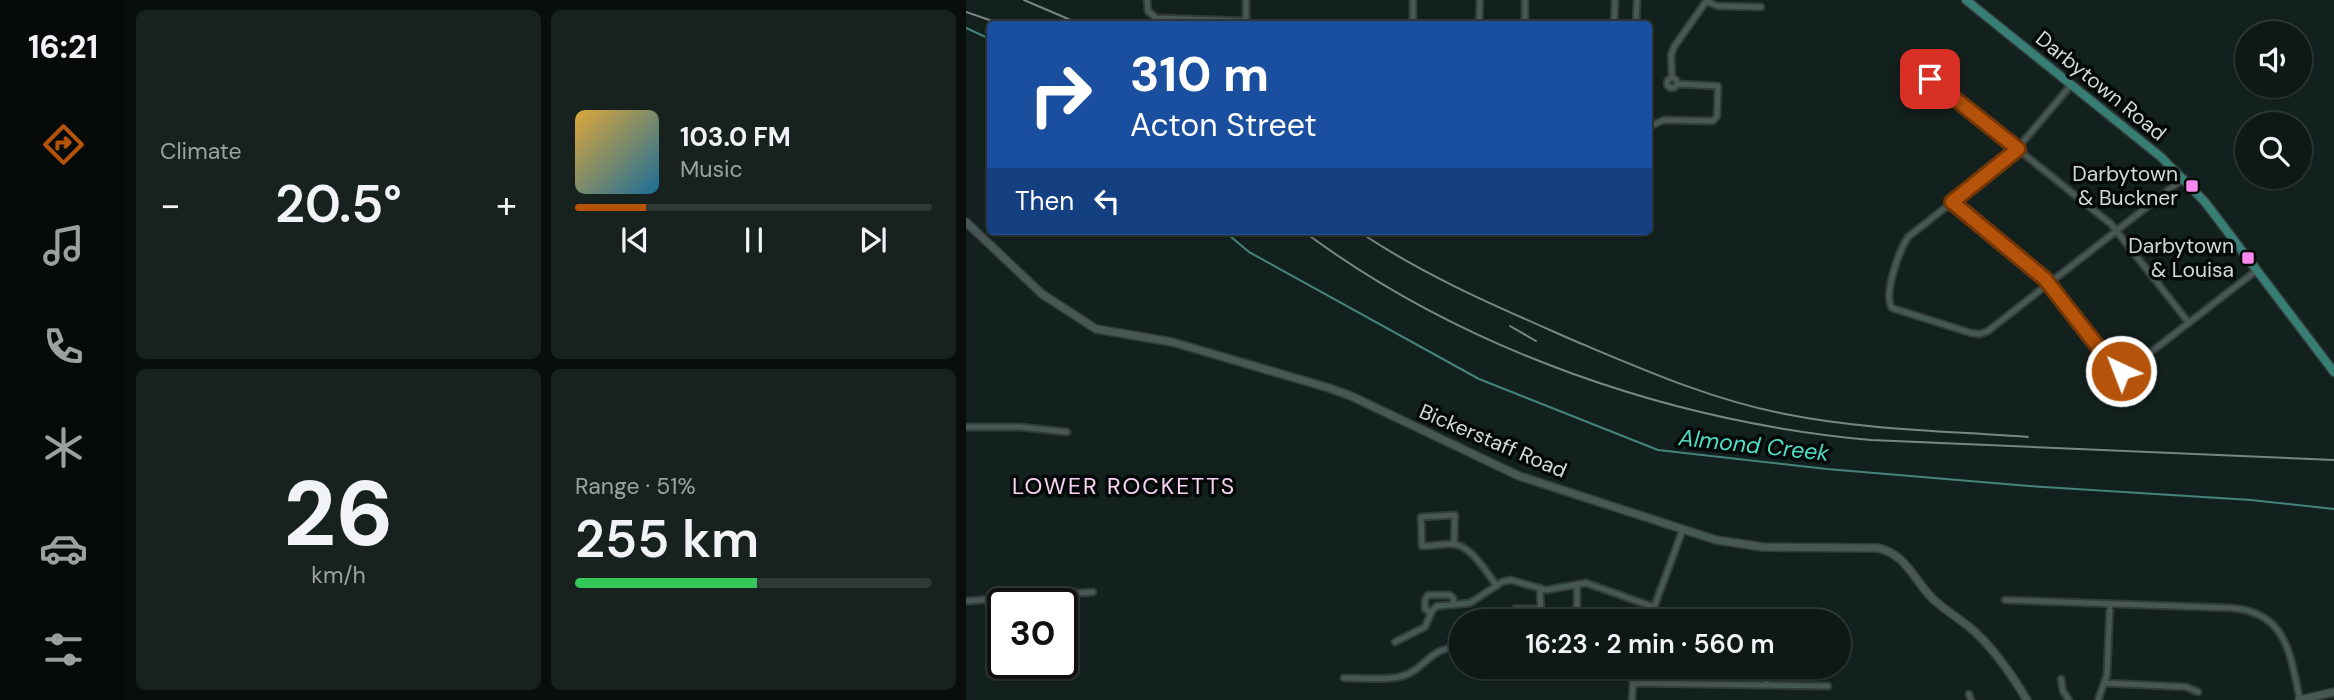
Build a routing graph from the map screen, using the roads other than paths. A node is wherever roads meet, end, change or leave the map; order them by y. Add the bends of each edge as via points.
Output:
1 (1147, 0) edge
2 (1246, 0) edge
3 (1413, 0) edge
4 (1480, 0) edge
5 (1525, 0) edge
6 (1615, 0) edge
7 (1637, 0) edge
8 (1707, 0) edge
9 (1966, 0) edge
10 (1761, 7) dead end
11 (1214, 21) edge
12 (1246, 21) edge
13 (1413, 21) edge
14 (1479, 21) edge
15 (1525, 21) edge
16 (1614, 21) edge
17 (1636, 21) edge
18 (1930, 79) dead end
19 (2071, 85) junction
20 (1652, 125) edge
21 (2018, 149) junction
22 (2184, 178) junction
23 (1952, 202) junction
24 (966, 222) edge
25 (2117, 231) junction
26 (2258, 270) junction
27 (2048, 283) junction
28 (2189, 323) junction
29 (2334, 372) edge
30 (966, 427) edge
31 (1067, 432) dead end
32 (1683, 529) junction
33 (1454, 543) junction
34 (1577, 584) junction
35 (1497, 586) junction
36 (1540, 589) junction
37 (1093, 592) dead end
38 (2005, 600) dead end
39 (966, 601) edge
40 (2110, 604) junction
41 (1454, 606) junction
42 (1654, 607) joint
43 (1541, 609) edge
44 (1577, 609) edge
45 (1431, 613) junction
46 (1395, 642) dead end
47 (1449, 648) edge
48 (1344, 678) dead end
49 (1633, 679) edge
50 (1766, 679) edge
51 (2061, 679) dead end
52 (1633, 683) junction
53 (2105, 684) junction
54 (1766, 685) junction
55 (1828, 686) dead end
56 (2197, 692) dead end
57 (2334, 692) edge
58 (1632, 700) edge
59 (2027, 700) edge
60 (2069, 700) edge
61 (2098, 700) edge
62 (2300, 700) edge

1 - 11 street via 1150,15 1156,18
2 - 12 street
3 - 13 street
4 - 14 street
5 - 15 street
6 - 16 street
7 - 17 street
8 - 10 street via 1717,6
8 - 20 street via 1674,47 1672,77 1667,81 1674,88 1677,84 1718,86 1717,116 1713,121 1664,120
9 - 19 main road, Darbytown Road
18 - 21 street
19 - 21 street
19 - 22 main road, Darbytown Road
21 - 23 street
21 - 25 street
22 - 25 street
22 - 26 main road, Darbytown Road
23 - 27 street
23 - 27 street via 1905,242 1889,302 1897,312 1980,334
24 - 32 street, Bickerstaff Road via 1042,294 1096,328 1163,339 1329,388 1519,476
25 - 27 street
25 - 28 street
26 - 28 street
26 - 29 main road, Darbytown Road
27 - 28 street via 2121,371
30 - 31 street
32 - 42 street
32 - 59 street, Bickerstaff Road via 1741,545 1891,552 1934,600 1986,643
33 - 33 street via 1422,546 1421,517 1454,516
33 - 35 street via 1470,552
34 - 36 street
34 - 42 street via 1591,584
34 - 44 street
35 - 36 street via 1516,579
35 - 41 street via 1475,601
36 - 43 street
37 - 39 street
38 - 40 street
40 - 53 street
40 - 62 street via 2232,608 2260,614 2283,636
41 - 45 street via 1437,606
41 - 45 street via 1450,595 1428,595 1425,609
45 - 46 street via 1425,627
47 - 48 street via 1399,677
49 - 52 street
50 - 54 street
51 - 60 street
52 - 54 street
52 - 58 street
53 - 56 street via 2186,687
53 - 61 street
54 - 55 street
57 - 62 street

